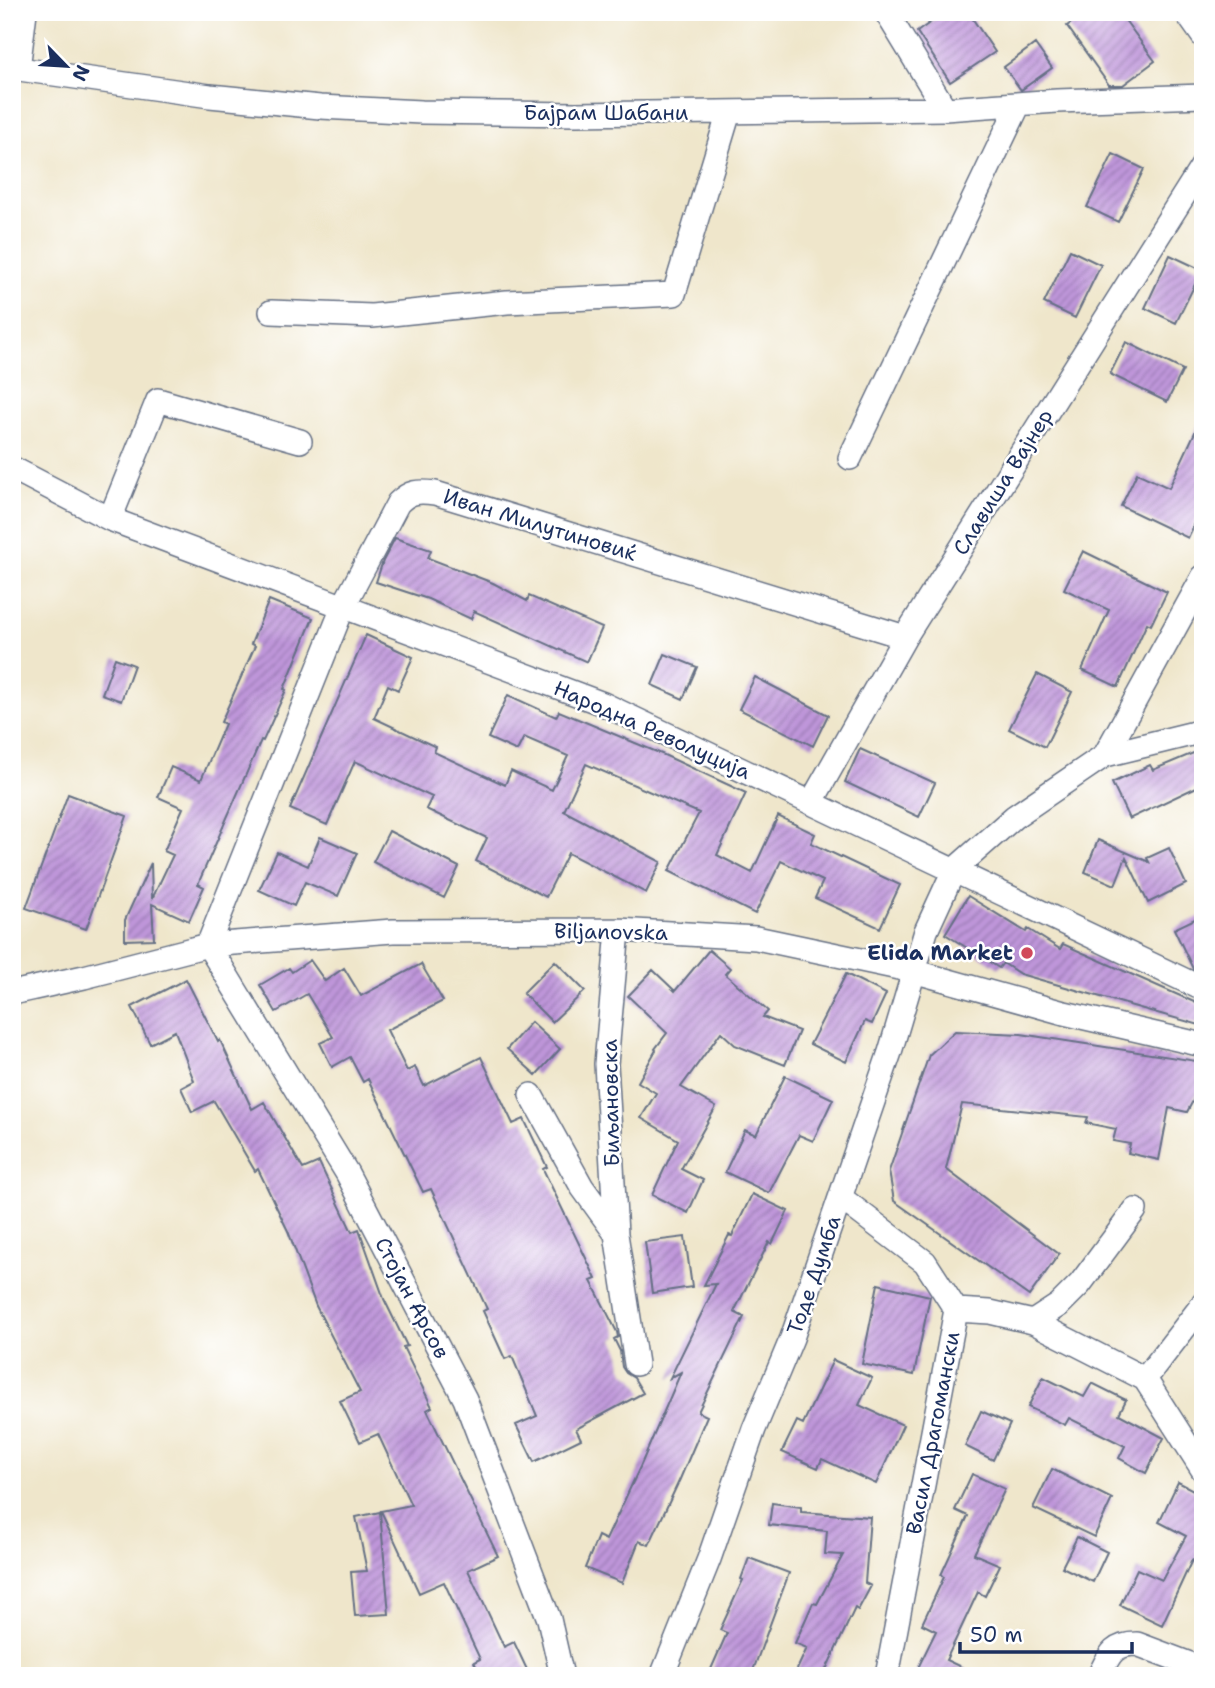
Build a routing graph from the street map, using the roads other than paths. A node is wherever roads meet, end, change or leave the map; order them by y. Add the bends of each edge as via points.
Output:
1 (25, 12) edge
2 (886, 12) edge
3 (1186, 12) edge
4 (1203, 36) edge
5 (15, 69) edge
6 (1203, 96) edge
7 (1019, 104) junction
8 (945, 109) junction
9 (729, 112) junction
10 (1203, 165) edge
11 (271, 312) dead end
12 (300, 441) dead end
13 (849, 458) dead end
14 (12, 468) edge
15 (110, 519) junction
16 (1203, 577) edge
17 (343, 607) junction
18 (905, 637) junction
19 (1203, 731) edge
20 (1105, 755) junction
21 (811, 803) junction
22 (954, 870) junction
23 (618, 930) junction
24 (208, 946) junction
25 (913, 971) junction
26 (1203, 989) edge
27 (12, 993) edge
28 (1203, 1045) edge
29 (531, 1096) dead end
30 (841, 1198) junction
31 (1135, 1210) dead end
32 (617, 1234) junction
33 (1203, 1304) edge
34 (956, 1310) junction
35 (1033, 1322) junction
36 (636, 1364) dead end
37 (1145, 1379) junction
38 (1203, 1470) edge
39 (1203, 1669) edge
40 (562, 1676) edge
41 (662, 1676) edge
42 (887, 1676) edge
43 (1099, 1676) edge

1 - 5 street
2 - 8 street
3 - 4 street
5 - 9 street, Бајрам Шабани via 320,107 576,114
6 - 7 street, Бајрам Шабани
7 - 8 street, Бајрам Шабани
7 - 13 street
8 - 9 street, Бајрам Шабани
9 - 11 street via 674,295 507,302 372,316
10 - 18 street, Славиша Вајнер
12 - 15 street via 158,400
14 - 15 street, Народна Револуција
15 - 17 street, Народна Револуција
16 - 20 street
17 - 18 street, Иван Милутиновиќ via 398,503 417,491
17 - 21 street, Народна Револуција via 603,704
17 - 24 street, Иван Милутиновиќ
18 - 21 street, Славиша Вајнер
19 - 20 street
20 - 22 street via 1014,817
21 - 22 street, Народна Револуција
22 - 25 street, Тоде Думба
22 - 26 street, Народна Револуција
23 - 24 street, Biljanovska via 393,931
23 - 25 street, Biljanovska via 756,938
23 - 32 street, Биљановска via 606,1064
24 - 27 street, Biljanovska
24 - 40 street, Стојан Арсов via 346,1173 465,1399 549,1619
25 - 28 street, Biljanovska
25 - 30 street, Тоде Думба
29 - 32 street, Биљановска via 582,1187
30 - 34 street, Васил Драгомански via 925,1262
30 - 41 street, Тоде Думба
31 - 35 street via 1080,1283 1059,1305
32 - 36 street, Биљановска
33 - 37 street
34 - 35 street
34 - 42 street, Васил Драгомански
35 - 37 street
37 - 38 street
39 - 43 street via 1127,1644 1113,1650

